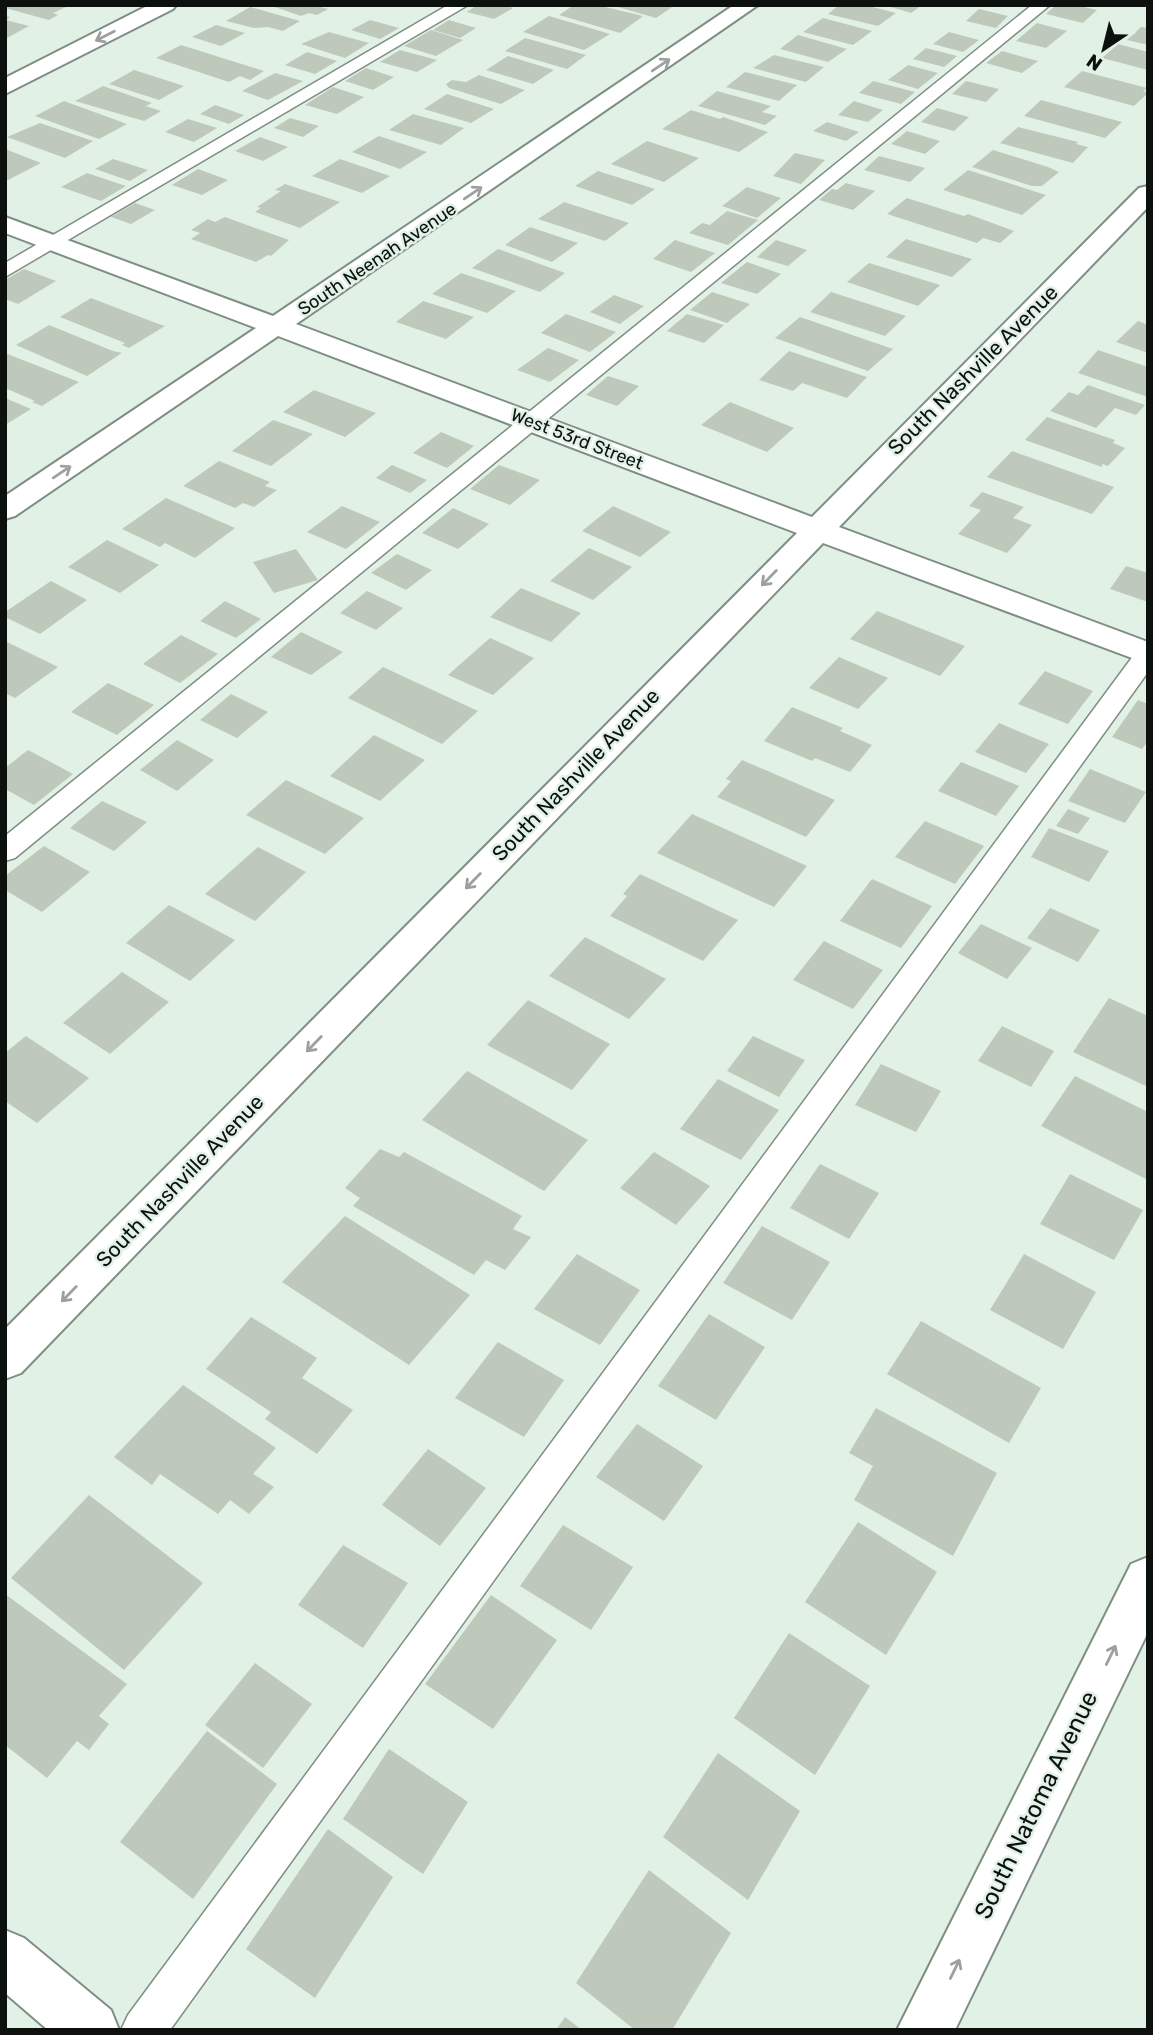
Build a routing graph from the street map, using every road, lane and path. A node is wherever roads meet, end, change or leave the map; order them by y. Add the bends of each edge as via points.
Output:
1 (166, 5) edge
2 (460, 5) edge
3 (748, 5) edge
4 (1042, 5) edge
5 (5, 88) edge
6 (1148, 193) edge
7 (5, 224) edge
8 (55, 242) junction
9 (5, 271) edge
10 (278, 327) junction
11 (532, 422) junction
12 (5, 510) edge
13 (817, 530) junction
14 (1148, 654) edge
15 (5, 851) edge
16 (5, 1359) edge
17 (1148, 1580) edge
18 (5, 1957) edge
19 (91, 2030) edge
20 (143, 2030) edge
21 (925, 2030) edge

1 -> 5 street
2 - 8 lane
10 -> 3 street, South Neenah Avenue
4 - 11 lane
6 - 13 street, South Nashville Avenue
7 - 8 street, West 53rd Street
8 - 9 lane
8 - 10 street, West 53rd Street
10 - 11 street, West 53rd Street
12 -> 10 street, South Neenah Avenue
11 - 13 street, West 53rd Street
11 - 15 lane
13 - 14 street, West 53rd Street
13 -> 16 street, South Nashville Avenue
14 - 20 lane
21 -> 17 street, South Natoma Avenue
18 - 19 street

